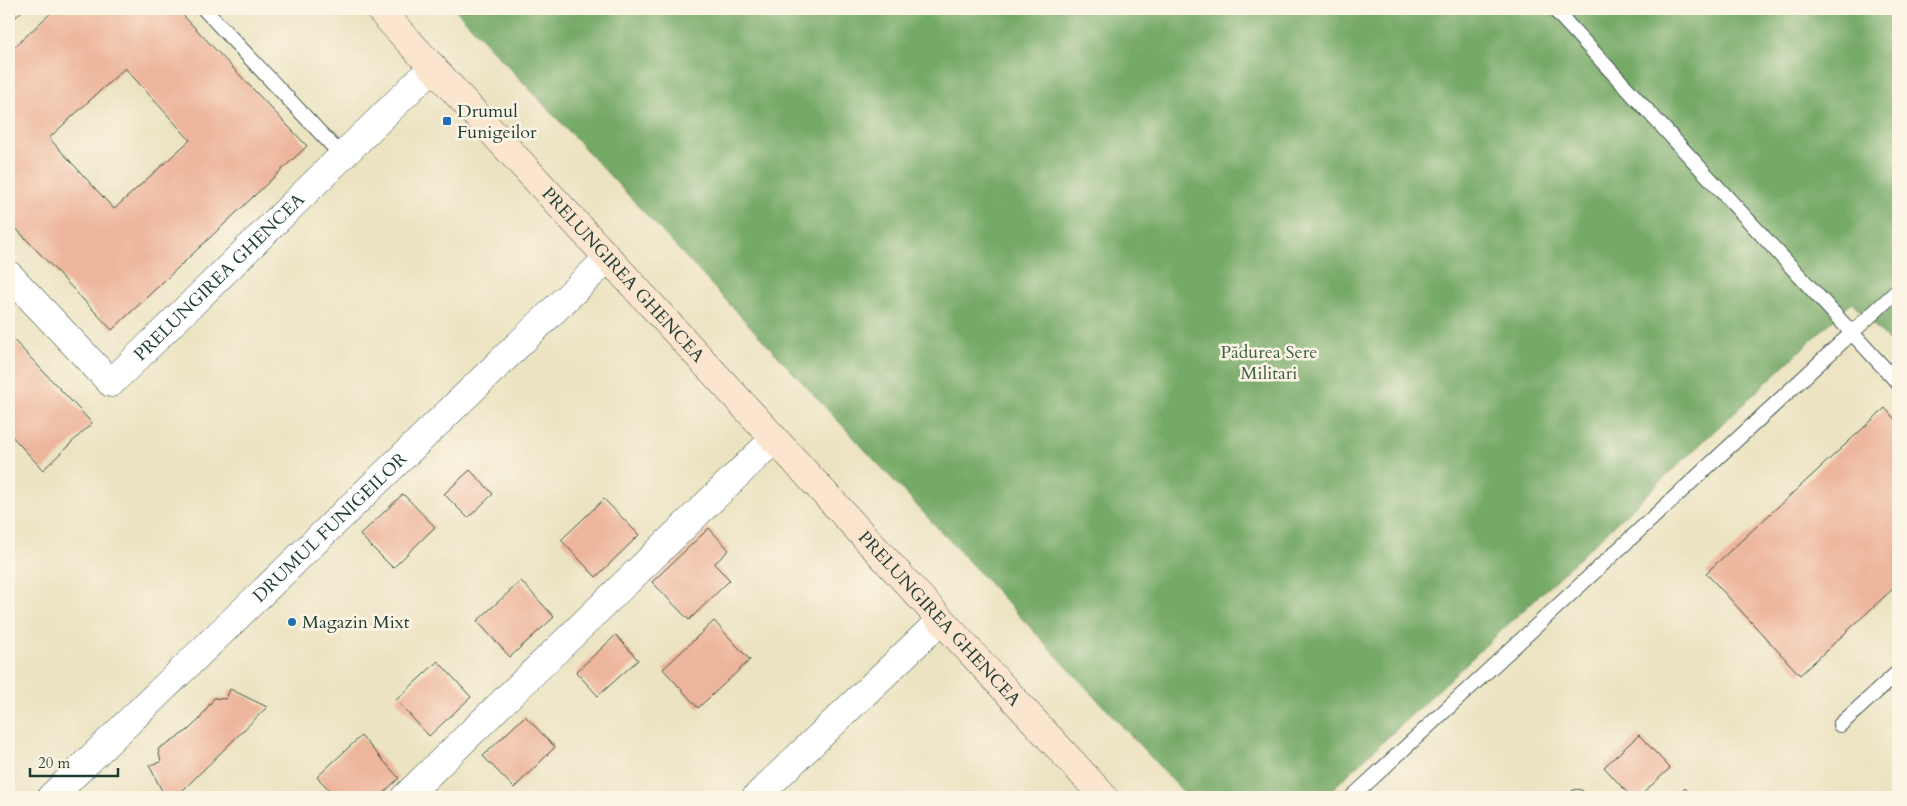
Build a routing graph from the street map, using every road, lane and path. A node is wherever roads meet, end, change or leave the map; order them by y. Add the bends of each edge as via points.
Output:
1 (204, 9) edge
2 (379, 9) edge
3 (1554, 9) edge
4 (433, 67) junction
5 (343, 157) junction
6 (608, 258) junction
7 (9, 275) edge
8 (1898, 290) edge
9 (1852, 333) junction
10 (1898, 383) edge
11 (774, 440) junction
12 (941, 620) junction
13 (1898, 672) edge
14 (1840, 726) dead end
15 (52, 797) edge
16 (405, 797) edge
17 (756, 797) edge
18 (1104, 797) edge
19 (1352, 797) edge

1 - 5 lane
2 - 4 main road, PRELUNGIREA GHENCEA
3 - 9 lane
4 - 5 street, PRELUNGIREA GHENCEA
4 - 6 main road, PRELUNGIREA GHENCEA
5 - 7 street, PRELUNGIREA GHENCEA via 111,383
6 - 11 main road, PRELUNGIREA GHENCEA
6 - 15 street, DRUMUL FUNIGEILOR
8 - 9 lane
9 - 10 lane
9 - 19 lane
11 - 12 main road, PRELUNGIREA GHENCEA
11 - 16 street
12 - 17 street
12 - 18 main road, PRELUNGIREA GHENCEA
13 - 14 lane

